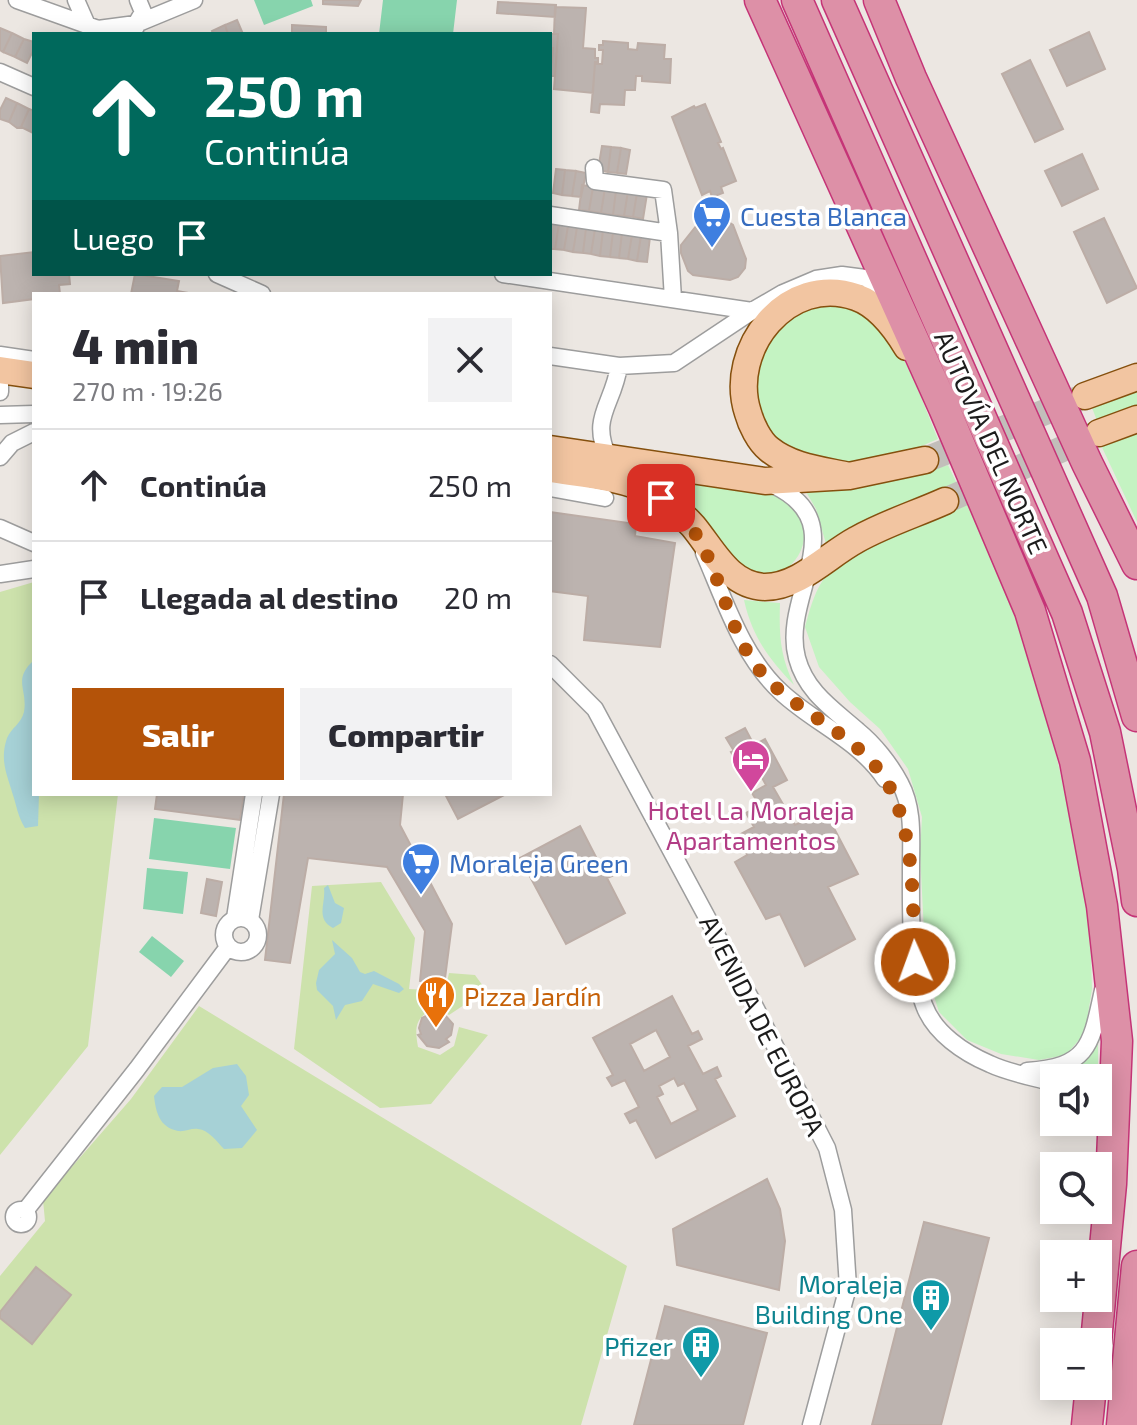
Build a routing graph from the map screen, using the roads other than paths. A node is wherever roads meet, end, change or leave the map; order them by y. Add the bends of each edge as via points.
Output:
1 (17, 0) edge
2 (76, 0) edge
3 (138, 0) edge
4 (194, 0) edge
5 (760, 0) edge
6 (797, 0) edge
7 (837, 0) edge
8 (879, 0) edge
9 (92, 29) edge
10 (136, 29) edge
11 (0, 72) edge
12 (32, 86) edge
13 (594, 168) dead end
14 (552, 215) edge
15 (669, 233) junction
16 (222, 276) edge
17 (518, 276) edge
18 (258, 292) edge
19 (673, 299) junction
20 (752, 311) junction
21 (897, 330) junction
22 (0, 355) edge
23 (552, 356) edge
24 (619, 366) junction
25 (1137, 368) edge
26 (18, 370) edge
27 (1137, 377) edge
28 (0, 392) edge
29 (1085, 396) joint
30 (944, 408) junction
31 (32, 414) edge
32 (0, 415) edge
33 (1137, 419) edge
34 (32, 433) edge
35 (1099, 433) tunnel mouth
36 (552, 449) edge
37 (0, 457) edge
38 (609, 459) junction
39 (925, 460) tunnel mouth
40 (552, 469) edge
41 (849, 476) junction
42 (765, 481) junction
43 (552, 488) edge
44 (605, 498) dead end
45 (1105, 499) junction
46 (945, 501) tunnel mouth
47 (0, 528) edge
48 (694, 528) junction
49 (32, 542) edge
50 (1137, 564) edge
51 (32, 569) edge
52 (809, 571) junction
53 (0, 574) edge
54 (1137, 588) edge
55 (552, 666) edge
56 (1137, 716) edge
57 (254, 796) edge
58 (271, 796) edge
59 (911, 864) junction
60 (1137, 901) edge
61 (1102, 906) junction
62 (243, 919) junction
63 (228, 947) junction
64 (1103, 990) junction
65 (1104, 1064) edge
66 (1017, 1072) junction
67 (1040, 1079) edge
68 (1112, 1160) edge
69 (25, 1211) dead end
70 (1107, 1224) edge
71 (1137, 1266) edge
72 (1097, 1328) edge
73 (1090, 1400) edge
74 (811, 1425) edge
75 (1087, 1425) edge
76 (1122, 1425) edge

1 - 9 street
2 - 9 street
3 - 10 street via 143,12
4 - 10 street
5 - 30 highway
6 - 60 highway, AUTOVÍA DEL NORTE via 1067,613 1105,732
7 - 56 highway, AUTOVÍA DEL NORTE via 1102,596
8 - 45 highway
9 - 10 street
11 - 12 street
13 - 15 street via 595,181 663,190
14 - 15 street
15 - 19 street
16 - 18 street
17 - 19 street
19 - 20 street
20 - 21 street via 816,279 865,278 879,288
20 - 24 street via 674,363
21 - 30 main road
21 - 41 main road via 856,297 827,293 778,312 757,334 745,361 741,393 767,448 798,465
22 - 26 street
23 - 24 street
24 - 38 street via 601,424 600,439
25 - 29 street
26 - 28 street
27 - 29 main road
30 - 61 highway via 1030,611 1075,761
31 - 32 street
33 - 35 main road
34 - 37 street
36 - 38 main road
38 - 42 main road
39 - 41 main road
40 - 48 main road via 647,489 675,507
41 - 42 main road
42 - 52 street via 792,493 810,518 814,532
43 - 44 street
45 - 50 highway
45 - 54 highway
46 - 52 main road via 857,539
47 - 49 street
48 - 52 main road via 722,565 742,581 765,587
48 - 59 street via 752,660 782,693 878,768 897,806
51 - 53 street
52 - 59 street via 794,619 801,671 819,698 860,733 901,784 913,834
55 - 74 street, AVENIDA DE EUROPA via 595,709 827,1148 843,1210 848,1287
57 - 62 street
58 - 62 street
59 - 66 street via 915,962 924,1007 950,1042 991,1065
61 - 64 highway
61 - 68 highway via 1117,1041
62 - 63 street via 228,923 224,930
62 - 63 street via 257,929 257,940 239,952
63 - 69 street
64 - 65 highway
64 - 66 street via 1094,1032 1081,1056 1055,1069
66 - 67 street
70 - 72 highway
71 - 76 highway
73 - 75 highway

